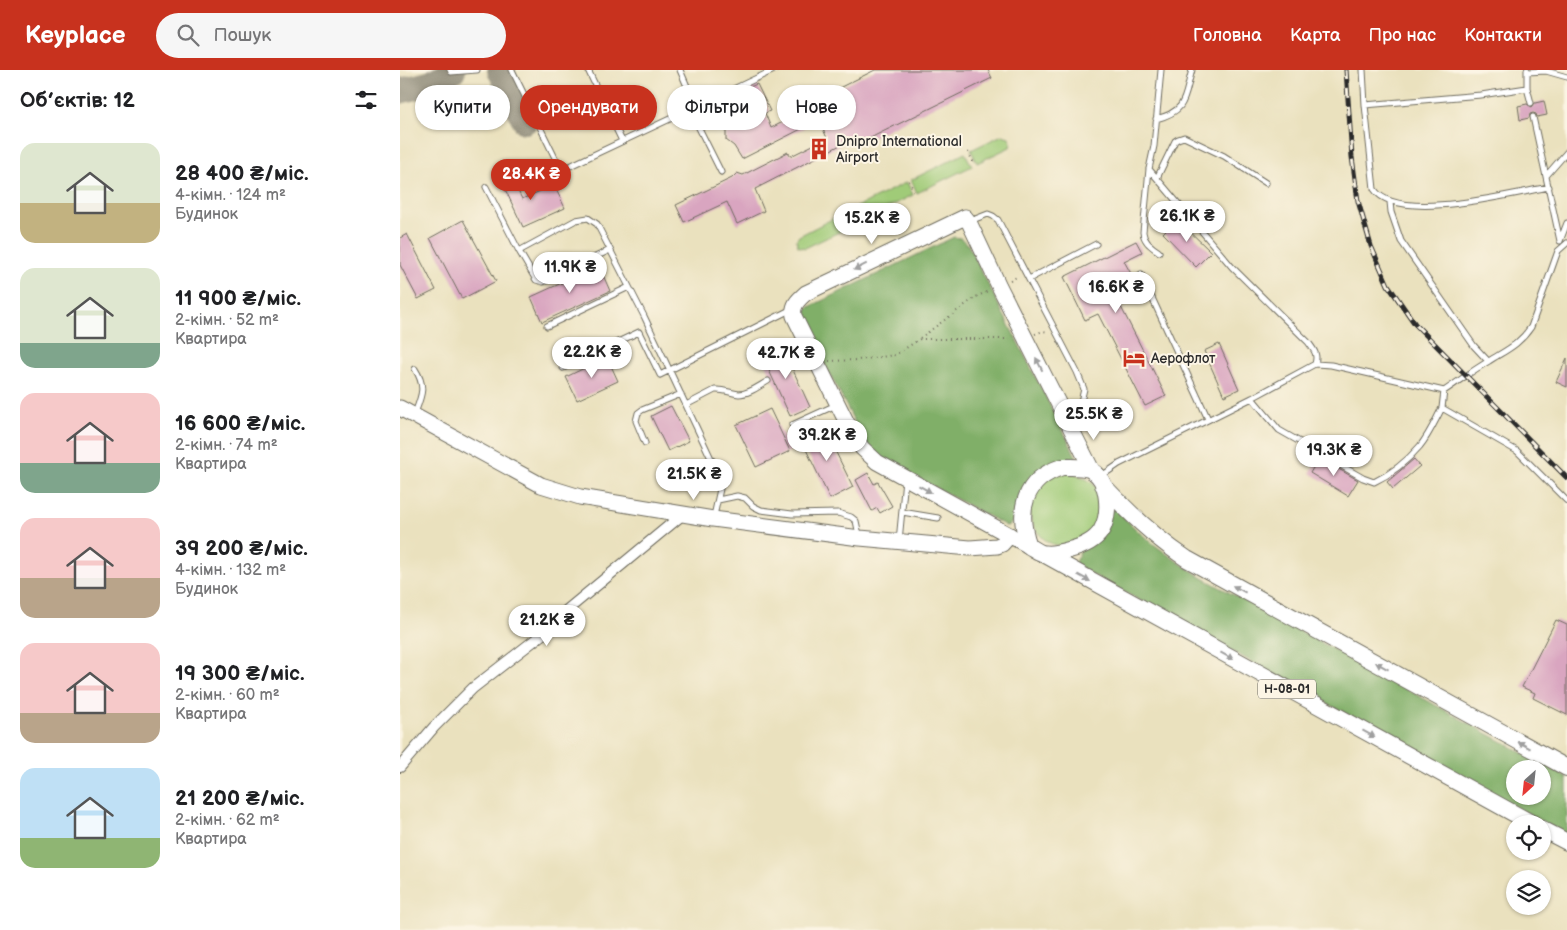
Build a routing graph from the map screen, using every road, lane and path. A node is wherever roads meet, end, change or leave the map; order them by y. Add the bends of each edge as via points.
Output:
1 (450, 70) edge
2 (477, 70) edge
3 (512, 70) edge
4 (588, 70) edge
5 (680, 70) edge
6 (774, 70) edge
7 (1161, 70) edge
8 (1192, 70) edge
9 (1363, 70) edge
10 (1527, 71) edge
11 (1567, 77) edge
12 (686, 85) edge
13 (742, 85) edge
14 (1527, 88) junction
15 (1531, 104) dead end
16 (1365, 106) junction
17 (1534, 118) dead end
18 (1156, 119) junction
19 (667, 120) edge
20 (700, 130) edge
21 (622, 141) junction
22 (968, 152) dead end
23 (1567, 152) edge
24 (975, 165) dead end
25 (1149, 169) junction
26 (561, 170) junction
27 (722, 172) dead end
28 (1546, 176) junction
29 (1157, 178) junction
30 (909, 181) dead end
31 (1266, 183) dead end
32 (1549, 186) junction
33 (486, 187) dead end
34 (521, 189) dead end
35 (915, 194) dead end
36 (1390, 202) junction
37 (837, 217) dead end
38 (969, 222) junction
39 (1567, 223) edge
40 (843, 230) dead end
41 (1560, 241) junction
42 (1567, 243) edge
43 (1096, 244) dead end
44 (610, 250) junction
45 (519, 251) junction
46 (1159, 252) dead end
47 (1558, 252) junction
48 (1026, 273) junction
49 (1141, 274) dead end
50 (1029, 279) junction
51 (999, 286) junction
52 (629, 287) junction
53 (793, 309) junction
54 (547, 326) dead end
55 (1057, 333) junction
56 (1025, 337) junction
57 (920, 339) junction
58 (1488, 361) junction
59 (816, 363) junction
60 (1314, 364) junction
61 (563, 368) dead end
62 (415, 369) dead end
63 (669, 370) junction
64 (768, 381) dead end
65 (1444, 391) junction
66 (681, 394) junction
67 (1252, 398) junction
68 (686, 405) junction
69 (837, 405) junction
70 (400, 408) edge
71 (1442, 408) junction
72 (414, 416) junction
73 (1208, 419) junction
74 (1068, 424) junction
75 (792, 425) dead end
76 (645, 443) dead end
77 (905, 478) junction
78 (1098, 478) junction
79 (718, 500) junction
80 (1567, 501) edge
81 (902, 512) junction
82 (682, 515) junction
83 (938, 518) dead end
84 (713, 519) junction
85 (1010, 535) junction
86 (860, 538) junction
87 (899, 541) junction
88 (1035, 550) junction
89 (1564, 764) edge
90 (400, 767) edge
91 (1517, 815) edge
92 (1551, 834) edge
93 (1567, 842) edge

1 - 2 lane
3 - 26 lane
4 - 21 lane
5 - 12 lane
6 - 13 lane
7 - 18 lane
8 - 18 lane via 1181,106 1170,116
9 - 16 lane
10 - 11 lane via 1546,71
10 - 14 lane
14 - 15 lane
14 - 16 lane
16 - 36 lane via 1374,189
17 - 28 lane
18 - 25 lane
19 - 21 lane
20 - 27 lane
21 - 26 lane
22 - 24 path
23 - 28 lane
25 - 29 lane
25 - 46 lane via 1143,232 1147,242
26 - 34 lane
28 - 32 lane
29 - 31 lane via 1175,141 1184,137 1224,156
29 - 60 lane via 1232,267 1308,342 1316,353
30 - 35 path
32 - 36 lane via 1446,204
32 - 41 lane
33 - 45 lane
36 - 58 lane via 1401,241 1474,346
37 - 40 path
38 - 48 lane via 988,214 994,216
38 - 51 main road
38 -> 53 main road via 965,217 951,223 806,293
39 - 41 lane
41 - 47 lane
42 - 47 lane
43 - 50 lane
44 - 45 lane via 543,282 534,278
44 - 45 lane via 597,224 584,218
44 - 52 lane
47 - 58 lane via 1531,327 1516,345
48 - 50 lane
48 - 51 path
49 - 73 lane
50 - 55 lane
51 - 56 main road
51 - 57 path via 976,297
52 - 54 lane
52 - 63 lane
53 - 59 main road, Н-08-01
53 - 63 lane
55 - 56 path via 1043,331
55 - 74 lane via 1084,390 1077,418
56 - 57 path via 1003,340
74 -> 56 main road
57 - 59 path via 895,355
58 - 65 lane
59 - 69 main road, Н-08-01
60 - 65 lane
60 - 67 lane
61 - 63 lane via 638,332 660,375
62 - 72 lane via 420,376 422,394
63 - 66 lane
64 - 68 lane via 746,393 715,390
65 - 71 lane
66 - 68 lane
66 - 76 lane via 638,413 636,421
67 - 71 lane via 1279,430 1374,482 1420,446
67 - 73 lane
68 - 79 lane via 716,469
69 - 75 lane
69 - 77 main road, Н-08-01 via 862,448 877,462
70 - 72 main road
71 - 80 lane via 1517,451
72 - 82 main road via 551,489
73 - 78 lane
74 - 78 main road
77 - 81 lane
77 -> 85 main road, Н-08-01
78 - 88 main road via 1108,499 1108,511 1095,538 1064,551
78 - 88 main road via 1082,467 1062,467 1050,471 1033,485 1023,518 1024,530
89 -> 78 main road via 1187,559 1146,530
79 - 84 lane
79 - 86 lane via 737,496 760,510 844,514 856,521
81 - 83 lane
81 - 87 lane
82 - 84 main road
82 - 90 street via 574,604 549,629 473,688
84 - 86 main road
85 - 87 main road via 997,546 970,548
85 - 88 main road, Н-08-01
86 - 87 main road
88 -> 91 main road, Н-08-01
92 - 93 main road

